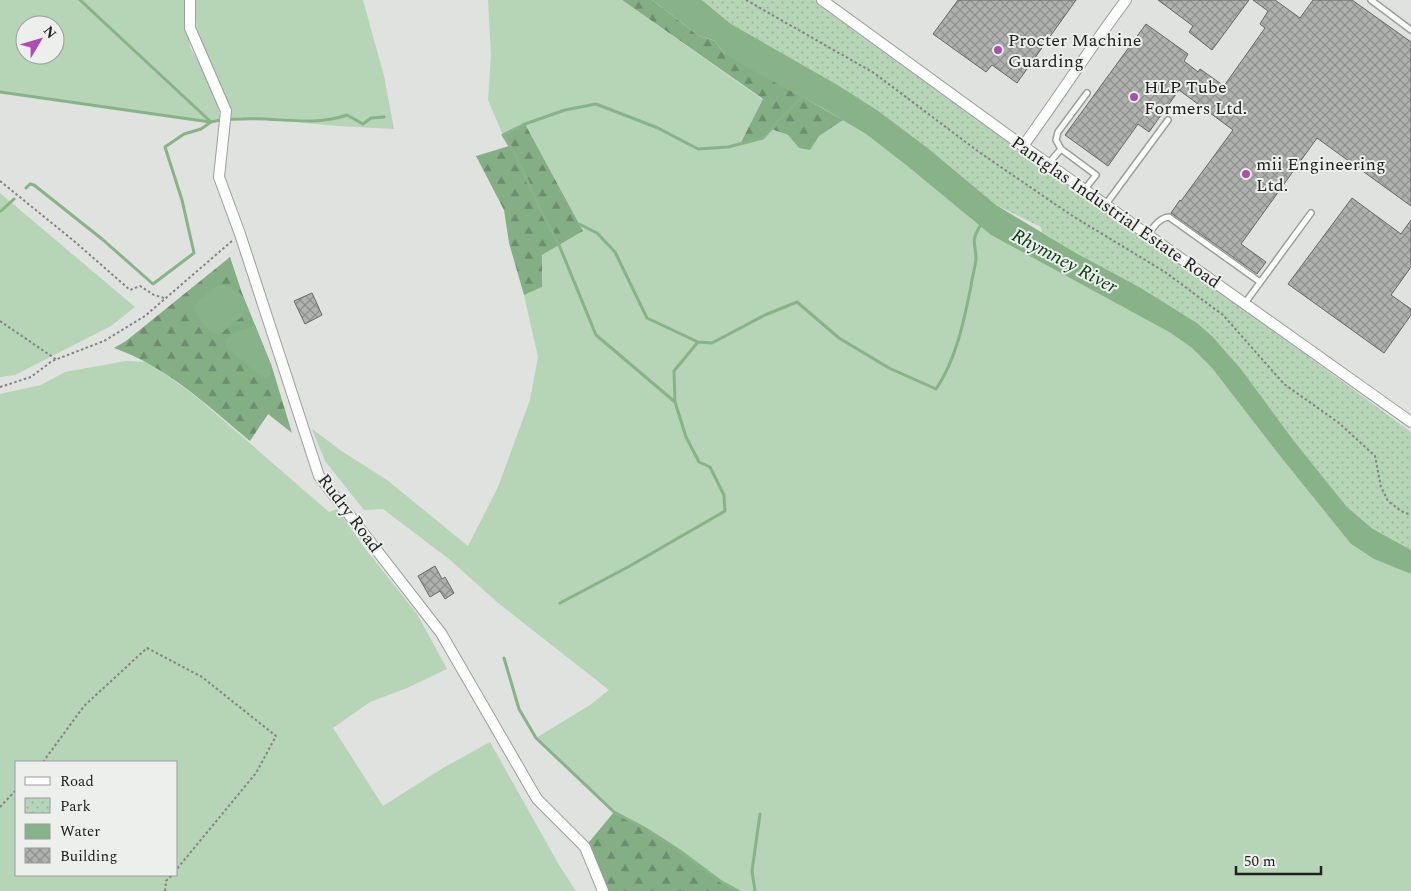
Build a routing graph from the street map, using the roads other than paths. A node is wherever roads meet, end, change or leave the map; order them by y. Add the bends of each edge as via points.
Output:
1 (190, 0) edge
2 (822, 0) edge
3 (1126, 0) edge
4 (1370, 0) edge
5 (1411, 30) edge
6 (1088, 92) dead end
7 (1168, 120) dead end
8 (1023, 146) junction
9 (1061, 149) junction
10 (1049, 163) junction
11 (1085, 189) junction
12 (1106, 204) junction
13 (1311, 213) dead end
14 (1148, 235) junction
15 (1260, 282) junction
16 (1245, 303) junction
17 (1411, 422) edge
18 (603, 891) edge

1 - 18 street, Rudry Road via 190,28 226,111 219,177 319,476 441,633 537,799 585,847
2 - 8 street, Pantglas Industrial Estate Road
3 - 8 street
4 - 5 lane
6 - 9 lane via 1056,136
7 - 12 lane
8 - 10 street, Pantglas Industrial Estate Road
9 - 10 lane
9 - 11 lane via 1096,175
10 - 11 street, Pantglas Industrial Estate Road
11 - 12 street, Pantglas Industrial Estate Road
12 - 14 street, Pantglas Industrial Estate Road
13 - 15 lane
14 - 15 lane via 1158,222 1169,217
14 - 16 street, Pantglas Industrial Estate Road
15 - 16 lane
16 - 17 street, Pantglas Industrial Estate Road

